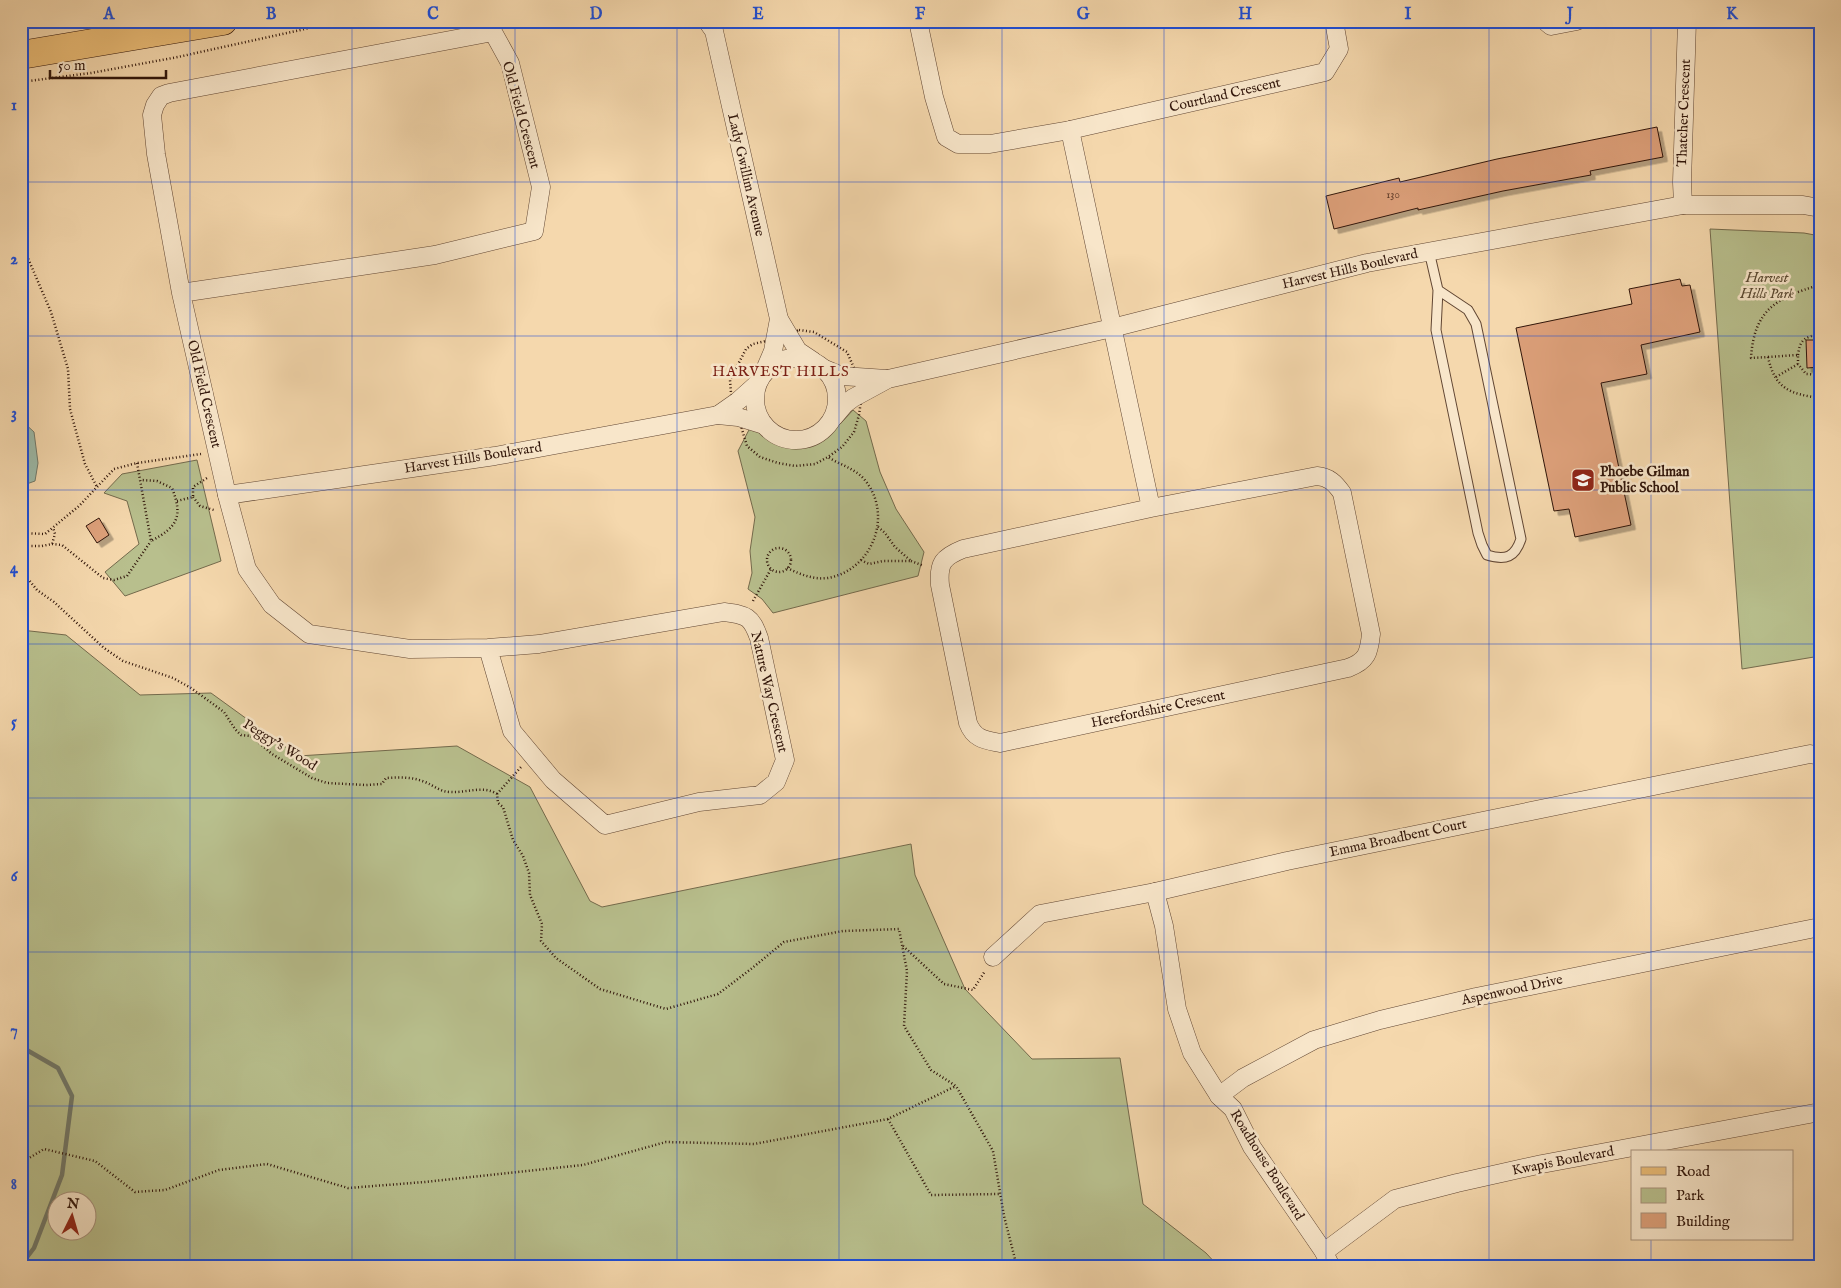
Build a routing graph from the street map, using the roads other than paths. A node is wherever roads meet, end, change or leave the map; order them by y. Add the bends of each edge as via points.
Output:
1 (223, 21) edge
2 (918, 21) edge
3 (1334, 21) edge
4 (1545, 21) edge
5 (1577, 21) edge
6 (1687, 21) edge
7 (713, 24) edge
8 (21, 55) edge
9 (1070, 130) junction
10 (1683, 205) junction
11 (1817, 208) edge
12 (1429, 251) junction
13 (1438, 290) junction
14 (182, 293) junction
15 (1112, 328) junction
16 (781, 337) junction
17 (819, 365) junction
18 (761, 378) junction
19 (860, 385) junction
20 (737, 410) junction
21 (834, 417) junction
22 (764, 425) junction
23 (229, 502) junction
24 (1151, 508) junction
25 (488, 648) junction
26 (1820, 756) edge
27 (1155, 892) junction
28 (1820, 927) edge
29 (992, 957) road end
30 (1219, 1096) junction
31 (1820, 1112) edge
32 (1327, 1259) edge

1 - 8 main road
2 - 9 street, Courtland Crescent via 946,137 958,144 990,144
3 - 9 street, Courtland Crescent via 1339,49 1325,72
4 - 5 street via 1551,26
6 - 10 street, Thatcher Crescent
7 - 16 street, Lady Gwillim Avenue
9 - 15 street
10 - 11 street, Harvest Hills Boulevard via 1803,205
10 - 12 street, Harvest Hills Boulevard
12 - 13 lane
12 - 15 street, Harvest Hills Boulevard via 1367,263
13 - 13 lane via 1436,330 1478,533 1487,555 1496,558 1509,556 1517,550 1521,538 1476,324 1468,310
14 - 14 street, Old Field Crescent via 156,154 152,115 161,96 493,32 510,63 541,187 534,231 435,255
14 - 23 street, Old Field Crescent
15 - 19 street, Harvest Hills Boulevard
15 - 24 street
16 - 17 street
16 - 18 street, Lady Gwillim Avenue
17 - 18 street via 799,358 784,359 772,365
17 - 19 street, Harvest Hills Boulevard
17 - 21 street via 833,381 837,395
18 - 20 street
18 - 22 street via 754,398
19 - 21 street
20 - 22 street, Harvest Hills Boulevard
20 - 23 street, Harvest Hills Boulevard
21 - 22 street via 814,437 799,440 775,435
23 - 25 street, Nature Way Crescent via 247,569 272,605 309,634 410,649
24 - 24 street, Herefordshire Crescent via 963,549 943,560 939,572 940,586 968,723 978,738 1000,743 1328,672 1360,664 1369,652 1371,634 1342,493 1327,477 1317,476
25 - 25 street, Nature Way Crescent via 539,644 724,612 744,616 753,623 759,638 785,760 776,782 760,795 699,802 605,825 553,780 512,731
26 - 27 street, Emma Broadbent Court via 1810,754 1287,861
27 - 29 street, Emma Broadbent Court via 1040,914
27 - 30 street, Roadhouse Boulevard via 1164,926 1177,1009 1192,1053
28 - 30 street, Aspenwood Drive via 1476,997 1380,1020 1314,1040 1243,1078
30 - 32 street, Roadhouse Boulevard via 1233,1109 1252,1147
31 - 32 street, Kwapis Boulevard via 1542,1164 1395,1199

